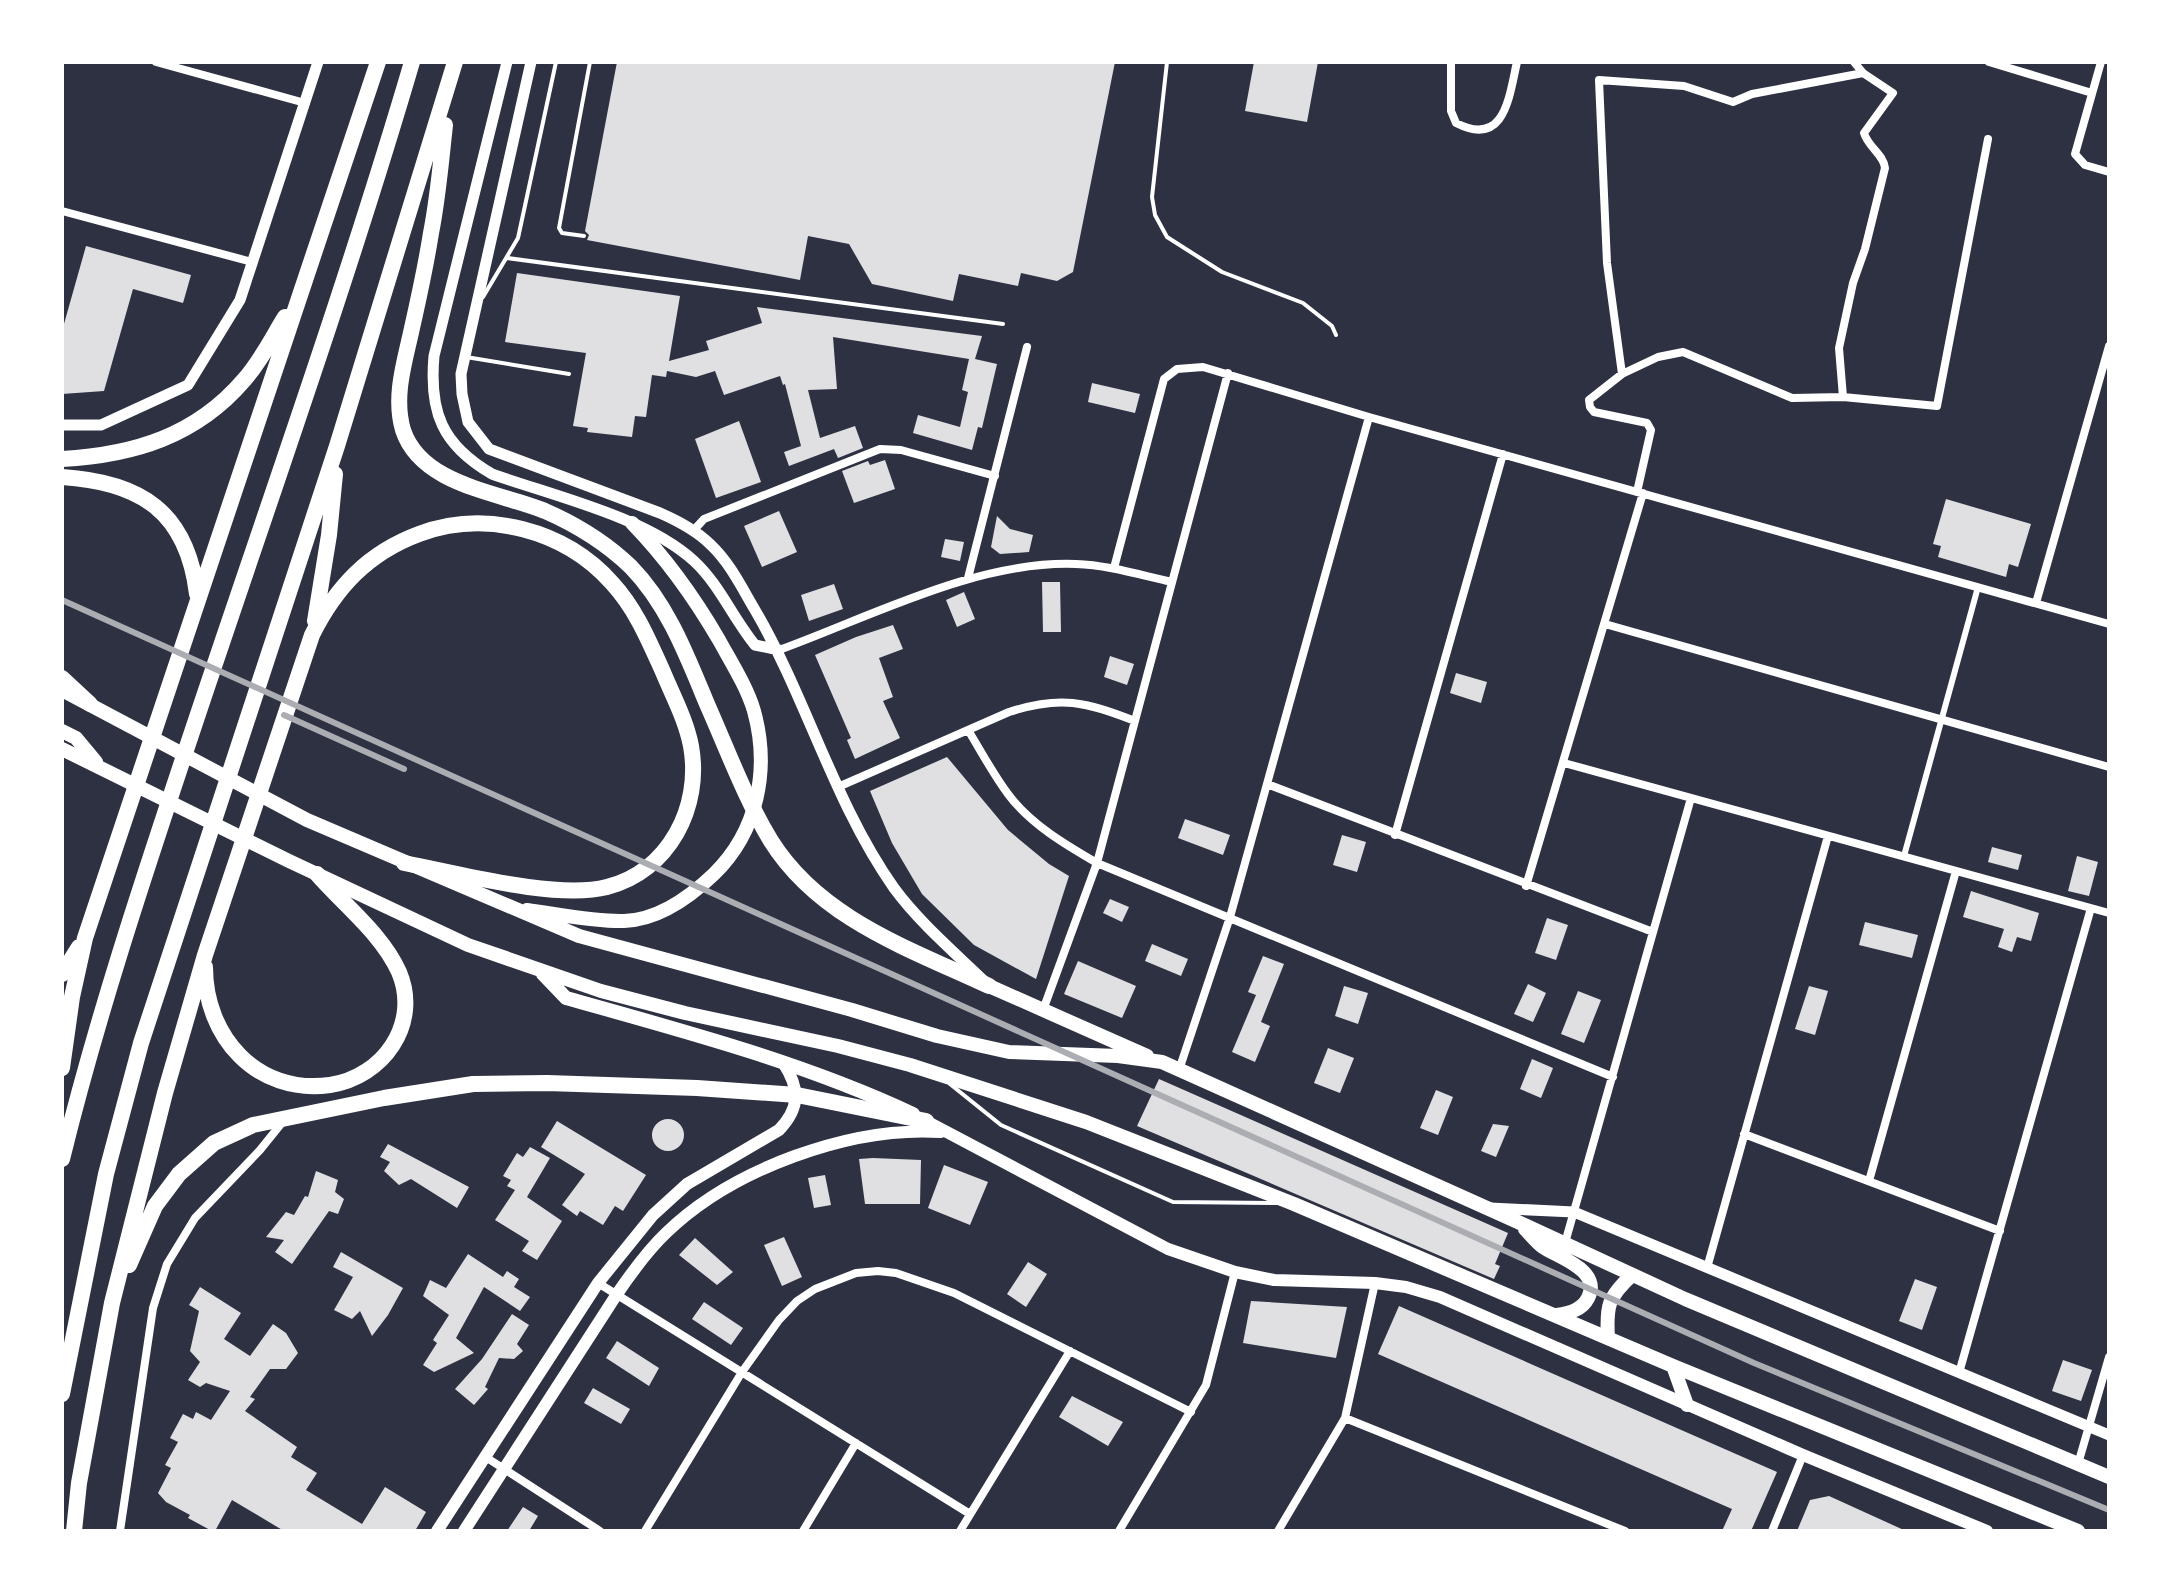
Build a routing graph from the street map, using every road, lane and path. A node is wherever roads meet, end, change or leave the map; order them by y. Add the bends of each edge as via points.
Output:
1 (156, 62) edge
2 (318, 62) edge
3 (378, 62) edge
4 (412, 62) edge
5 (455, 62) edge
6 (507, 62) edge
7 (531, 62) edge
8 (556, 62) edge
9 (590, 62) edge
10 (1167, 62) edge
11 (1451, 62) edge
12 (1517, 62) edge
13 (1854, 62) edge
14 (1989, 62) edge
15 (2101, 62) edge
16 (1863, 73) junction
17 (448, 88) junction
18 (2092, 93) junction
19 (305, 103) junction
20 (1988, 139) dead end
21 (2109, 172) edge
22 (62, 211) edge
23 (584, 236) dead end
24 (507, 258) junction
25 (252, 262) junction
26 (302, 288) junction
27 (473, 312) junction
28 (1003, 324) dead end
29 (1336, 335) dead end
30 (2109, 346) edge
31 (1027, 347) dead end
32 (464, 357) junction
33 (1228, 373) junction
34 (569, 374) dead end
35 (1622, 374) junction
36 (1843, 397) junction
37 (1369, 417) junction
38 (62, 425) edge
39 (337, 446) junction
40 (1503, 454) junction
41 (62, 459) edge
42 (995, 476) junction
43 (62, 477) edge
44 (1640, 493) junction
45 (632, 523) junction
46 (693, 531) junction
47 (1114, 568) junction
48 (968, 578) junction
49 (1172, 582) junction
50 (1978, 587) junction
51 (198, 599) junction
52 (2036, 603) junction
53 (1605, 624) junction
54 (2109, 624) edge
55 (312, 635) junction
56 (779, 650) junction
57 (62, 678) edge
58 (62, 690) edge
59 (90, 704) junction
60 (1942, 719) junction
61 (1135, 721) junction
62 (968, 730) junction
63 (62, 731) edge
64 (62, 749) edge
65 (1564, 763) junction
66 (2109, 767) edge
67 (101, 768) junction
68 (1267, 784) junction
69 (838, 787) junction
70 (1691, 798) junction
71 (1395, 835) junction
72 (1828, 836) junction
73 (1904, 856) junction
74 (404, 863) junction
75 (1097, 863) junction
76 (1956, 871) junction
77 (317, 874) junction
78 (1526, 886) junction
79 (510, 908) junction
80 (2091, 908) junction
81 (2109, 913) edge
82 (1230, 917) junction
83 (1653, 932) junction
84 (85, 938) junction
85 (205, 955) junction
86 (539, 971) junction
87 (62, 974) edge
88 (989, 986) junction
89 (1043, 1010) junction
90 (1162, 1062) junction
91 (784, 1064) junction
92 (62, 1068) edge
93 (1179, 1070) junction
94 (936, 1072) junction
95 (1613, 1077) junction
96 (797, 1095) junction
97 (288, 1117) junction
98 (926, 1121) junction
99 (947, 1133) junction
100 (1744, 1134) junction
101 (62, 1159) edge
102 (1869, 1181) junction
103 (1294, 1204) junction
104 (1488, 1208) junction
105 (1574, 1212) junction
106 (1518, 1222) junction
107 (2000, 1231) junction
108 (1565, 1243) junction
109 (1707, 1268) junction
110 (1235, 1272) junction
111 (1632, 1275) junction
112 (598, 1283) junction
113 (1375, 1283) junction
114 (617, 1294) junction
115 (112, 1303) junction
116 (1556, 1315) junction
117 (1608, 1338) junction
118 (1070, 1351) junction
119 (2109, 1357) edge
120 (1673, 1366) junction
121 (742, 1372) junction
122 (1959, 1373) junction
123 (62, 1394) edge
124 (1687, 1405) junction
125 (1191, 1412) junction
126 (1345, 1418) junction
127 (2089, 1427) junction
128 (2109, 1435) edge
129 (856, 1443) junction
130 (1803, 1455) junction
131 (484, 1456) junction
132 (2078, 1464) junction
133 (503, 1469) junction
134 (2109, 1477) edge
135 (970, 1514) junction
136 (1620, 1530) edge
137 (74, 1531) edge
138 (120, 1531) edge
139 (437, 1531) edge
140 (464, 1531) edge
141 (600, 1531) edge
142 (645, 1531) edge
143 (803, 1531) edge
144 (960, 1531) edge
145 (1119, 1531) edge
146 (1278, 1531) edge
147 (1772, 1531) edge
148 (1987, 1531) edge
149 (2078, 1531) edge

1 - 19 street
2 - 19 street
3 - 26 highway
4 - 101 highway via 131,919
5 - 17 highway
6 - 45 street via 434,356 434,403 450,441 472,463
7 - 27 street
8 - 24 lane via 518,238
9 - 23 lane via 559,228
10 - 29 lane via 1152,197 1167,237 1222,272 1303,303
11 - 12 street via 1451,111 1456,123 1483,130 1504,116
13 - 16 street
14 - 18 street
15 - 18 street
16 - 35 street via 1733,102 1684,86 1599,80 1607,263
16 - 36 street via 1893,93 1864,133 1885,168 1839,348
17 - 39 highway
17 - 88 highway via 432,232 400,386 407,438 444,475 543,511 614,551 651,592 675,631 748,798 773,843 807,885 873,931
18 - 21 street via 2075,154 2085,165
19 - 25 street
20 - 36 street via 1937,406
22 - 25 street
24 - 27 lane
24 - 28 lane
25 - 38 street via 240,300 188,385 101,425
26 - 41 highway via 245,379 187,429 127,450
26 - 51 highway
27 - 32 street
30 - 52 street
31 - 42 street
32 - 34 lane
32 - 46 street via 461,374 468,422 489,449 660,513
33 - 37 street
33 - 47 street via 1189,367 1164,379
33 - 49 street
35 - 36 street via 1683,352 1792,398
35 - 44 street via 1593,395 1590,407 1647,423 1651,430
37 - 40 street
37 - 68 street
39 - 55 highway
39 - 123 highway via 141,1043 106,1174
40 - 44 street
40 - 71 street
42 - 46 street via 880,449 704,519
42 - 48 street
43 - 51 highway via 115,486 157,509 186,545
44 - 50 street
44 - 53 street
45 - 56 street via 695,562 755,645
45 - 79 main road via 693,596 753,708 761,780 749,826 730,858 669,909 625,921
46 - 56 street via 732,571
47 - 48 street via 1053,564
47 - 49 street
48 - 56 street
49 - 61 street
50 - 52 street
50 - 60 street
51 - 84 highway
52 - 54 street
53 - 60 street
53 - 65 street
55 - 74 highway via 357,570 398,543 458,525 518,528 570,549 613,584 644,631 683,719 693,769 686,812 674,842 634,876 607,887 563,890
55 - 85 highway
56 - 69 street
57 - 59 highway
58 - 59 main road
59 - 74 main road via 307,820
60 - 66 street
60 - 73 street
61 - 62 street via 1060,701 1022,708
61 - 75 street
62 - 69 street
62 - 75 street via 1009,796 1048,831
63 - 67 main road via 76,738
64 - 67 main road
65 - 70 street
65 - 78 street
67 - 77 main road
68 - 71 street
68 - 82 street
69 - 88 street via 894,888
70 - 72 street
70 - 83 street
71 - 78 street
72 - 73 street
72 - 100 street
73 - 76 street
74 - 79 main road
75 - 82 street
75 - 89 street
76 - 80 street
76 - 102 street
77 - 85 highway via 387,950 402,980 401,1030 388,1053 367,1071 339,1083 310,1085 275,1078 245,1062 216,1026 207,995
77 - 86 main road via 468,945
78 - 83 street
79 - 90 main road via 579,936 951,1040 1009,1052
80 - 81 street
80 - 107 street
82 - 93 street
82 - 95 street
83 - 95 street
84 - 87 highway
84 - 92 highway
85 - 115 highway
86 - 91 main road via 566,998
86 - 94 main road via 685,1013
88 - 89 main road
89 - 90 main road
90 - 93 main road
91 - 96 main road
91 - 98 main road
93 - 104 main road
94 - 103 main road via 1086,1122
94 - 103 lane via 1001,1125 1173,1202
95 - 105 street
96 - 97 highway via 608,1084 473,1084
96 - 98 highway
96 - 112 main road via 790,1118 779,1130 672,1196
97 - 115 highway via 232,1134 179,1174 155,1206
97 - 138 street via 195,1218 167,1264 153,1308
98 - 99 main road
99 - 110 main road via 1168,1249
99 - 114 main road via 895,1132 849,1141 795,1156 726,1187 668,1231
100 - 102 street
100 - 109 street
102 - 107 street
103 - 116 main road
104 - 105 street
104 - 106 main road
105 - 108 street
105 - 109 street
106 - 108 main road
106 - 116 main road via 1541,1246 1589,1279 1586,1302
107 - 122 street
108 - 111 main road
109 - 122 street
110 - 113 main road via 1274,1280
110 - 125 street via 1206,1385
111 - 117 main road via 1610,1300
111 - 132 main road
112 - 114 street
112 - 131 main road
113 - 124 main road via 1440,1297
113 - 126 street
114 - 121 street
114 - 133 main road
115 - 137 highway
116 - 117 main road
117 - 120 main road
118 - 121 street via 954,1293 878,1271 833,1280 797,1301
118 - 125 street
118 - 135 street
119 - 127 street
120 - 124 main road
120 - 149 main road
121 - 129 street
121 - 142 street
122 - 127 street
124 - 130 main road
125 - 145 street
126 - 136 street
126 - 146 street
127 - 128 street
127 - 132 street
129 - 135 street
129 - 143 street
130 - 147 street
130 - 148 main road
131 - 133 street
131 - 139 main road
132 - 134 main road
133 - 140 main road
133 - 141 street
135 - 144 street

